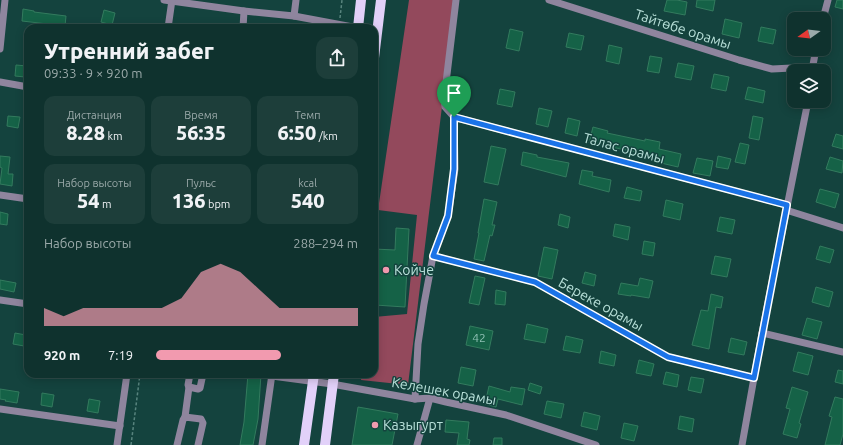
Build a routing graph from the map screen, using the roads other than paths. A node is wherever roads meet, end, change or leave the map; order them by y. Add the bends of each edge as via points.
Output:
1 (5, 0) edge
2 (164, 0) edge
3 (296, 0) edge
4 (361, 0) edge
5 (381, 0) edge
6 (456, 0) edge
7 (549, 0) edge
8 (828, 0) edge
9 (172, 1) edge
10 (244, 12) junction
11 (825, 12) edge
12 (294, 16) junction
13 (169, 24) edge
14 (243, 24) edge
15 (340, 24) edge
16 (358, 24) edge
17 (378, 25) edge
18 (0, 49) edge
19 (787, 69) edge
20 (0, 82) edge
21 (24, 86) edge
22 (807, 108) edge
23 (454, 117) junction
24 (0, 195) edge
25 (24, 198) edge
26 (787, 208) junction
27 (843, 228) edge
28 (433, 256) junction
29 (0, 300) edge
30 (24, 303) edge
31 (762, 333) junction
32 (843, 352) edge
33 (126, 378) edge
34 (189, 378) edge
35 (202, 378) edge
36 (272, 378) edge
37 (314, 378) edge
38 (754, 378) junction
39 (333, 379) edge
40 (189, 387) junction
41 (430, 398) junction
42 (415, 399) junction
43 (0, 409) edge
44 (185, 417) junction
45 (120, 426) junction
46 (117, 445) edge
47 (177, 445) edge
48 (198, 445) edge
49 (262, 445) edge
50 (304, 445) edge
51 (325, 445) edge
52 (417, 445) edge
53 (596, 445) edge
54 (742, 445) edge

1 - 18 street
2 - 9 street
3 - 12 street
4 - 16 main road
5 - 17 main road
6 - 23 street via 444,99 445,107
7 - 19 street, Тайтөбе орамы via 738,60 772,69
8 - 11 street
9 - 10 street
9 - 13 street
10 - 12 street
10 - 14 street
12 - 15 street
20 - 21 street
22 - 26 street
23 - 26 street, Талас орамы
23 - 28 street via 454,169 448,216
24 - 25 street
26 - 27 street, Талас орамы
26 - 31 street
28 - 38 street, Береке орамы via 535,282 668,357
28 - 42 street via 418,344
29 - 30 street
31 - 32 street
31 - 38 street
33 - 45 street
34 - 40 street
35 - 40 street via 200,388
36 - 49 street
37 - 39 street, Келешек орамы
37 - 50 main road
38 - 54 street
39 - 42 street, Келешек орамы
39 - 51 main road
40 - 44 street
41 - 42 street, Келешек орамы
41 - 52 street
41 - 53 street, Келешек орамы via 506,415
43 - 45 street
44 - 47 street
44 - 48 street via 201,419 203,423
45 - 46 street

